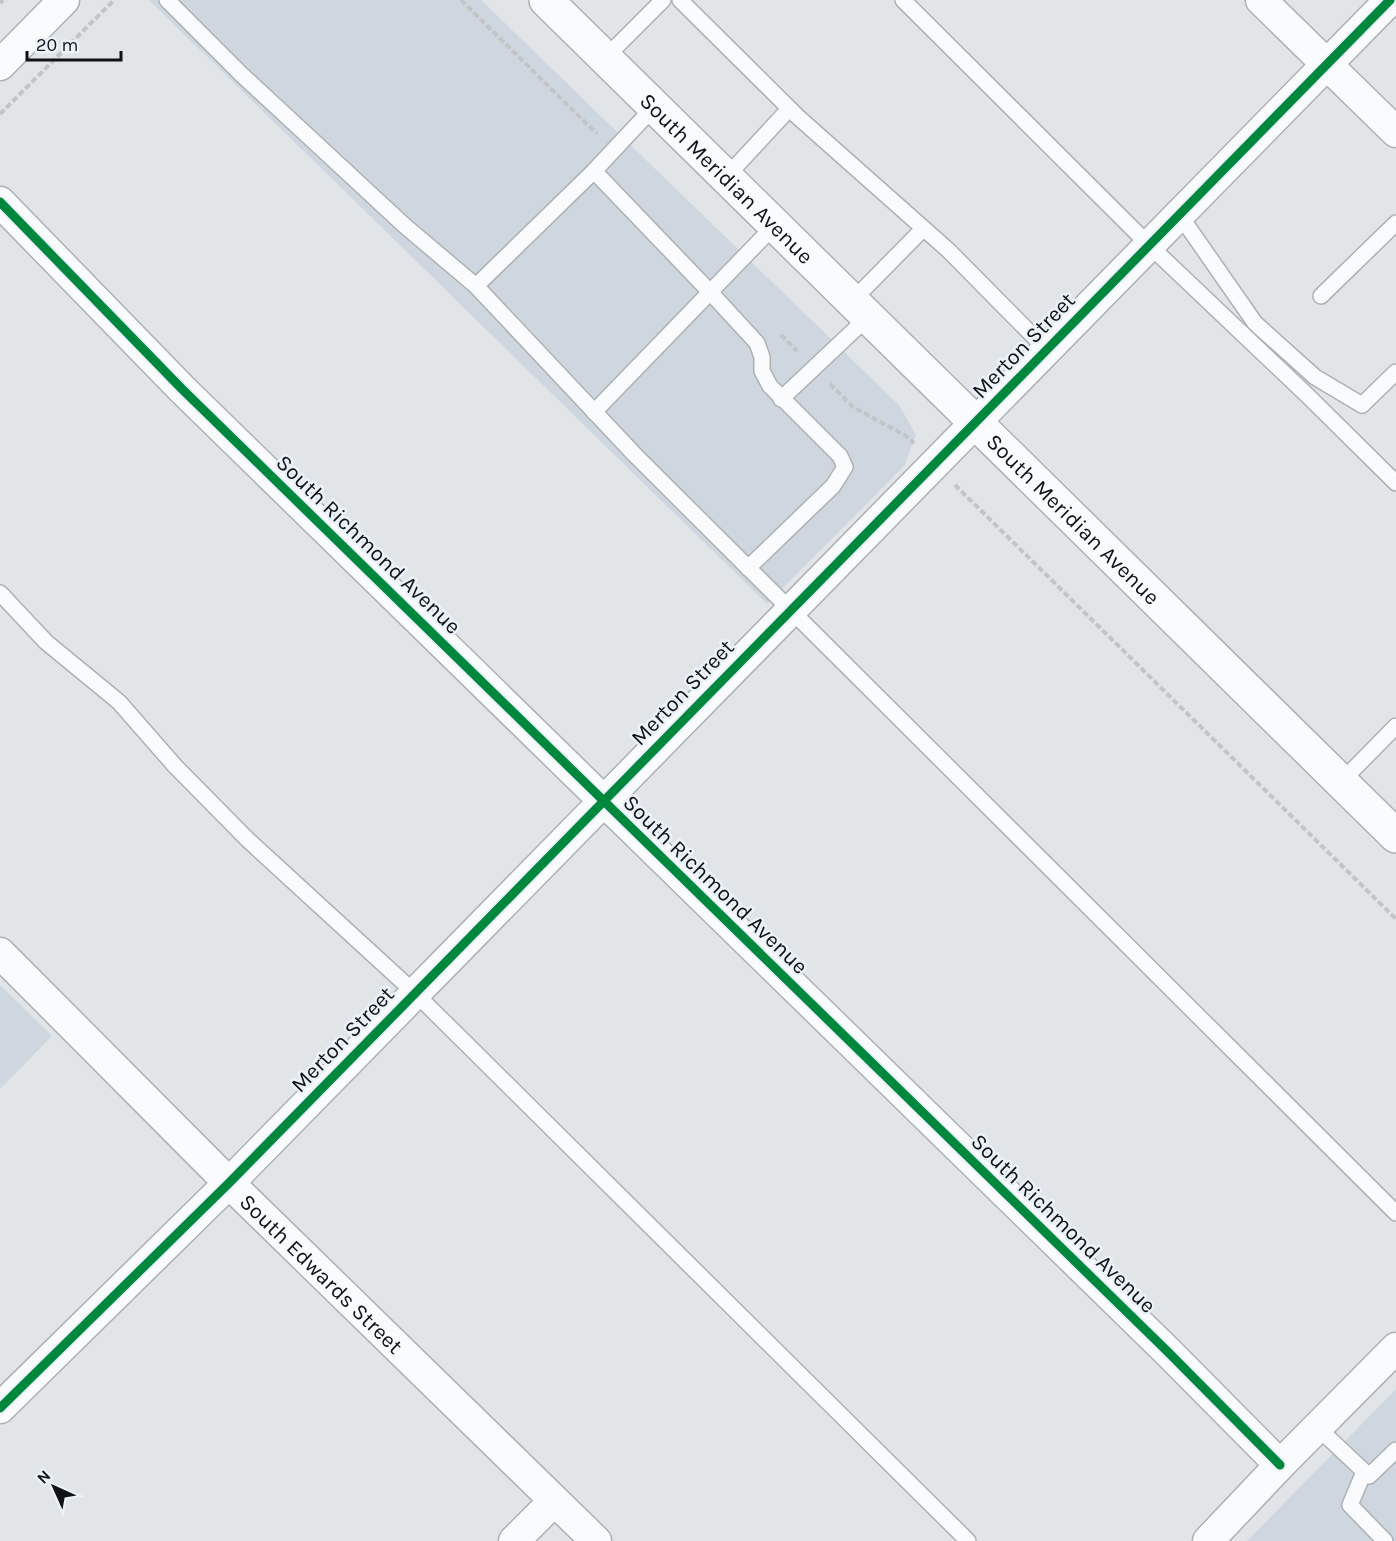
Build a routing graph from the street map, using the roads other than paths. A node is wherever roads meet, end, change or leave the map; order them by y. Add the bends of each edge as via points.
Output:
1 (64, 0) edge
2 (167, 0) edge
3 (546, 0) edge
4 (663, 0) edge
5 (680, 0) edge
6 (903, 0) edge
7 (1261, 0) edge
8 (1390, 0) edge
9 (605, 58) junction
10 (1326, 64) junction
11 (0, 65) edge
12 (654, 107) junction
13 (789, 109) junction
14 (1396, 132) edge
15 (594, 171) junction
16 (726, 177) junction
17 (0, 202) edge
18 (1179, 214) junction
19 (1396, 223) edge
20 (775, 225) junction
21 (922, 229) junction
22 (1149, 245) junction
23 (1222, 276) junction
24 (476, 286) junction
25 (710, 292) junction
26 (1321, 296) dead end
27 (860, 309) junction
28 (1218, 310) junction
29 (1046, 349) junction
30 (1396, 372) edge
31 (781, 399) junction
32 (594, 412) junction
33 (975, 422) junction
34 (1396, 483) edge
35 (748, 568) junction
36 (0, 593) edge
37 (790, 610) junction
38 (1396, 726) edge
39 (1341, 782) junction
40 (603, 801) junction
41 (1396, 836) edge
42 (0, 953) edge
43 (415, 993) junction
44 (229, 1183) junction
45 (1396, 1213) edge
46 (1396, 1348) edge
47 (0, 1408) edge
48 (1317, 1427) junction
49 (1396, 1450) edge
50 (1280, 1465) junction
51 (1364, 1472) junction
52 (554, 1501) junction
53 (514, 1541) edge
54 (596, 1541) edge
55 (968, 1541) edge
56 (1208, 1541) edge
57 (1385, 1541) edge

1 - 11 street
2 - 24 lane via 405,226
3 - 9 main road, South Meridian Avenue
4 - 9 lane
5 - 13 lane
6 - 22 lane
7 - 10 street
8 - 10 street, Merton Street
9 - 12 main road, South Meridian Avenue
10 - 14 street
10 - 18 street, Merton Street
12 - 15 lane
12 - 16 main road, South Meridian Avenue
13 - 16 lane
13 - 21 lane
15 - 24 lane
15 - 25 lane
16 - 20 main road, South Meridian Avenue
17 - 40 street, South Richmond Avenue via 182,389
18 - 22 street, Merton Street
18 - 23 lane
19 - 26 lane
20 - 25 lane
20 - 27 main road, South Meridian Avenue
21 - 27 lane
21 - 29 lane
22 - 28 lane
22 - 29 street, Merton Street
23 - 28 lane
23 - 30 lane via 1255,323 1315,377 1362,405
24 - 32 lane
25 - 31 lane via 757,343 762,371
25 - 32 lane
27 - 31 lane
27 - 33 main road, South Meridian Avenue
28 - 34 lane
29 - 33 street, Merton Street
31 - 35 lane via 840,456 845,467 833,486
32 - 35 lane
33 - 37 street, Merton Street
33 - 39 main road, South Meridian Avenue
35 - 37 lane
36 - 43 lane via 46,642 119,702 248,840
37 - 40 street, Merton Street
37 - 45 lane
38 - 39 lane
39 - 41 main road, South Meridian Avenue
40 - 43 street, Merton Street
40 - 50 street, South Richmond Avenue
42 - 44 street, South Edwards Street
43 - 44 street, Merton Street
43 - 55 lane
44 - 47 street, Merton Street
44 - 52 street, South Edwards Street
46 - 48 street
48 - 50 street
48 - 51 lane
49 - 51 lane via 1369,1476
50 - 56 street
51 - 57 lane via 1350,1505
52 - 53 street
52 - 54 street, South Edwards Street

